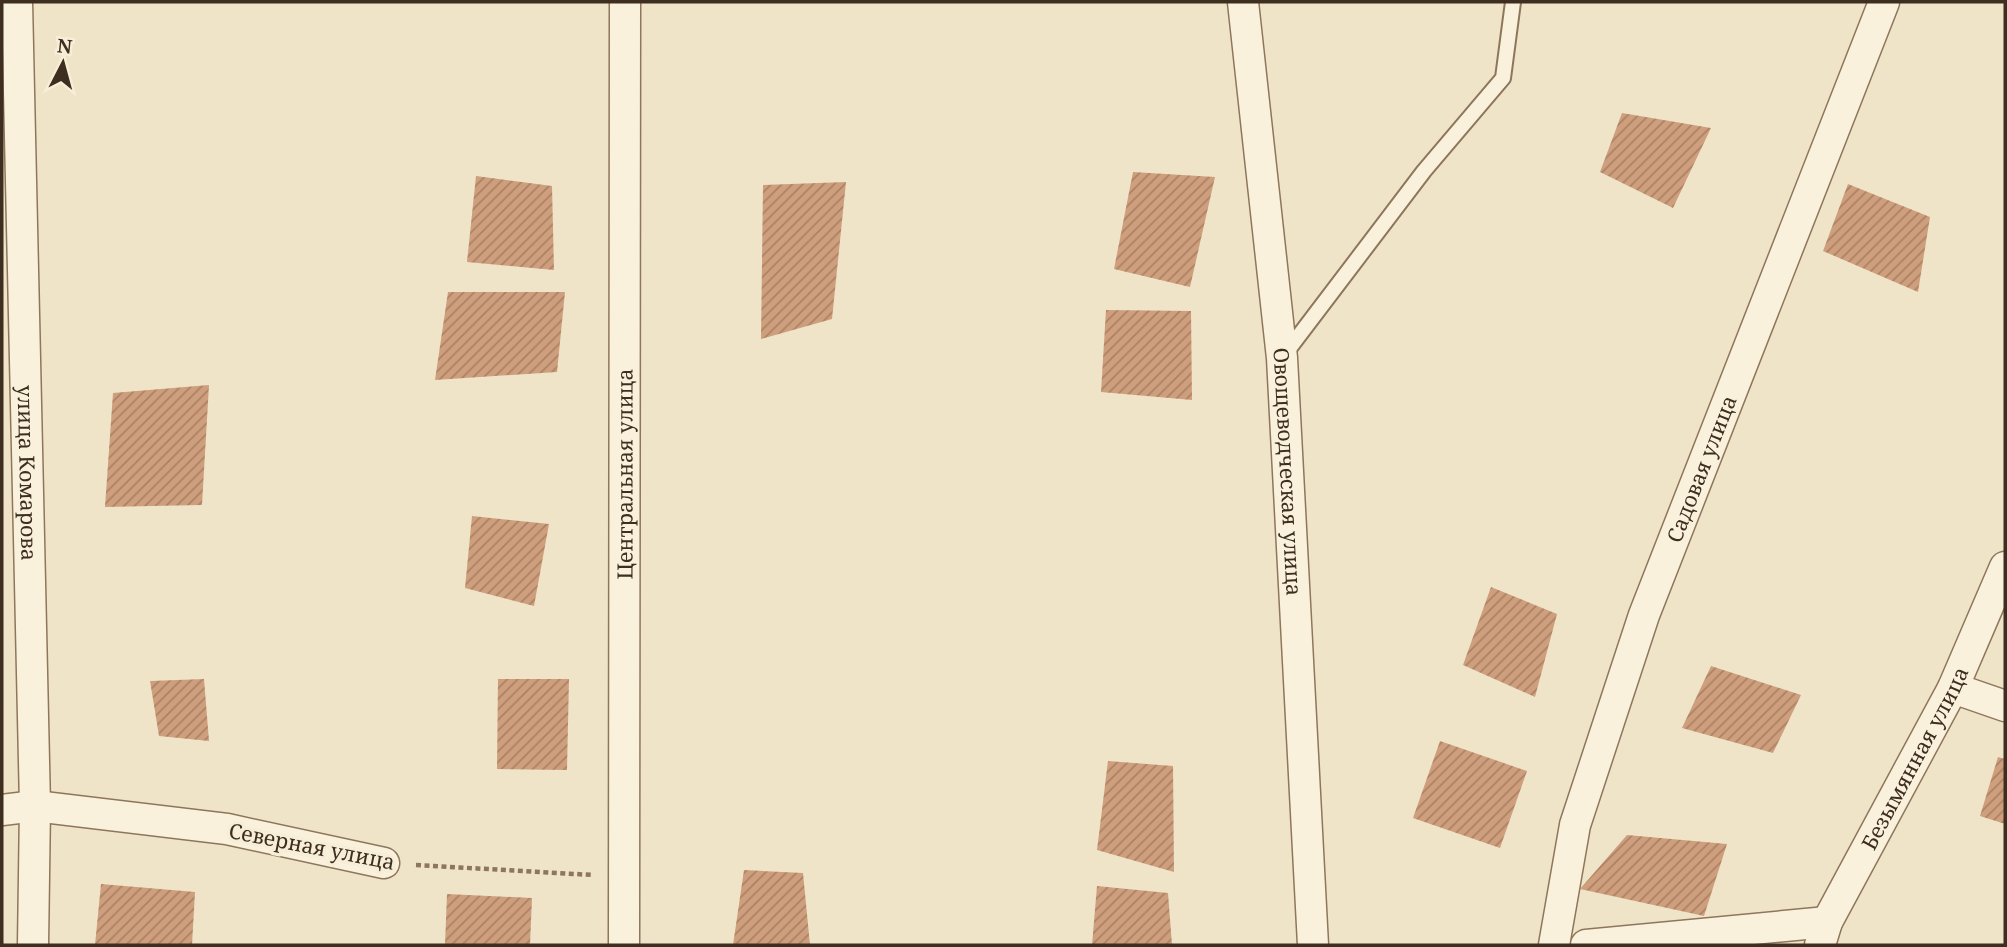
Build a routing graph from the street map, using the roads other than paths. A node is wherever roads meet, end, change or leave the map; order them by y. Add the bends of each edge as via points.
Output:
1 (17, 2) edge
2 (625, 2) edge
3 (1243, 2) edge
4 (1513, 2) edge
5 (1884, 2) edge
6 (1282, 358) junction
7 (2005, 567) edge
8 (1953, 688) junction
9 (2005, 706) edge
10 (35, 806) junction
11 (2, 810) edge
12 (384, 863) road end
13 (1823, 934) edge
14 (33, 945) edge
15 (624, 945) edge
16 (1313, 945) edge
17 (1554, 945) edge
18 (1586, 945) edge

1 - 10 street, улица Комарова
2 - 15 street, Центральная улица
3 - 6 street, Овощеводческая улица
4 - 6 lane via 1503,78 1424,171
5 - 17 street, Садовая улица via 1644,615 1575,825
6 - 16 street, Овощеводческая улица
7 - 8 street, Безымянная улица
8 - 9 street
8 - 13 street, Безымянная улица
10 - 11 street, Северная улица
10 - 12 street, Северная улица via 227,829
10 - 14 street, улица Комарова
13 - 18 street

